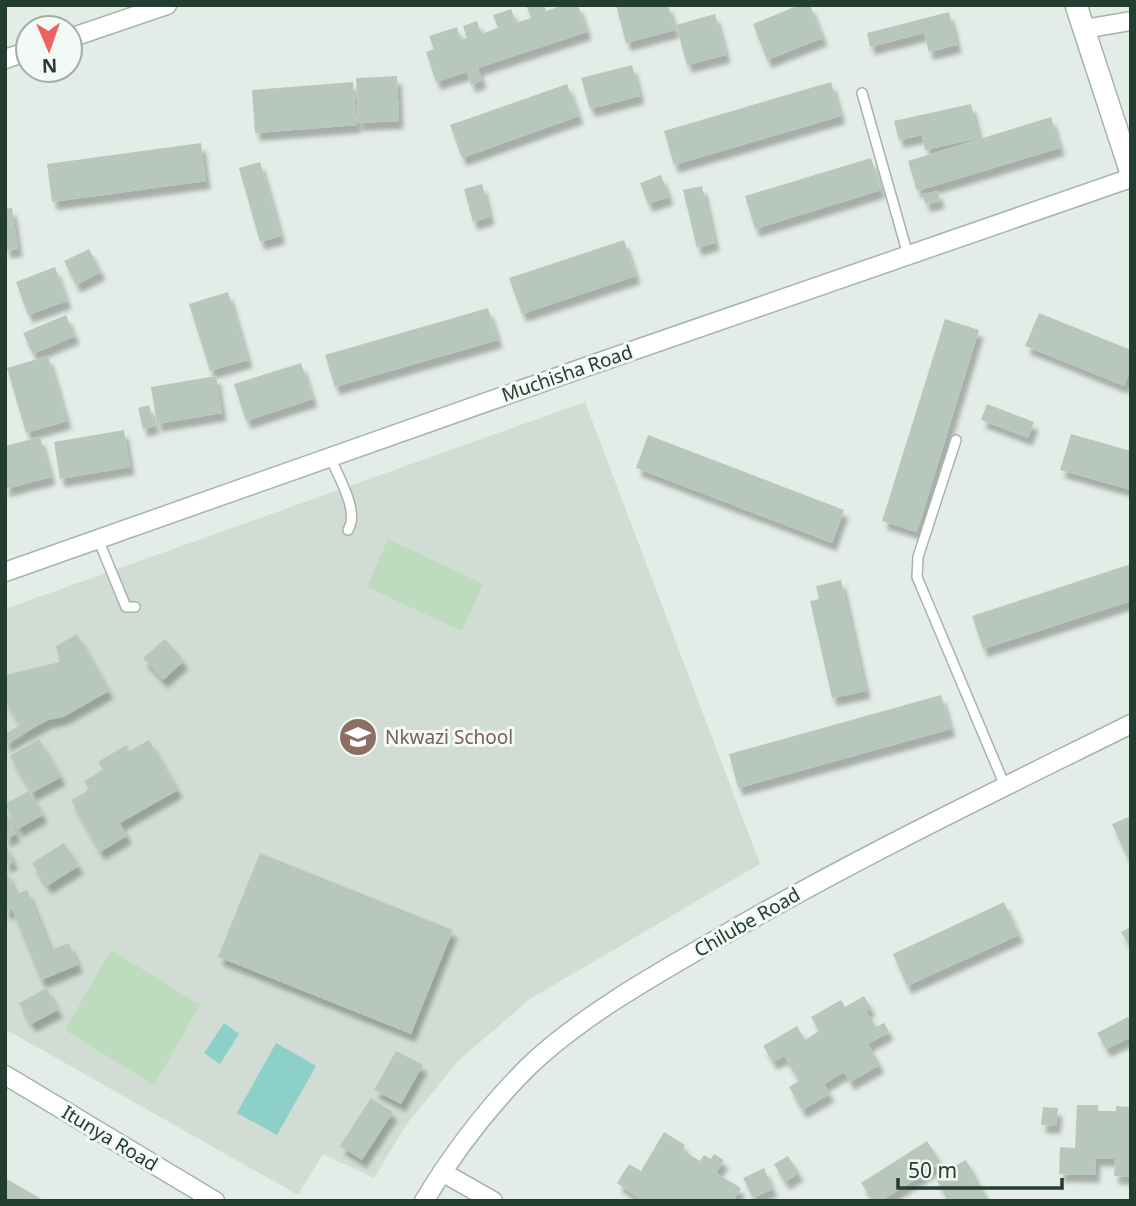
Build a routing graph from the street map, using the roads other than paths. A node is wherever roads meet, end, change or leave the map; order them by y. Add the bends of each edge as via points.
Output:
1 (167, 5) edge
2 (1076, 5) edge
3 (1131, 21) edge
4 (1084, 29) junction
5 (84, 33) edge
6 (862, 93) dead end
7 (1131, 175) edge
8 (908, 255) junction
9 (956, 440) dead end
10 (330, 457) junction
11 (348, 530) dead end
12 (98, 539) junction
13 (5, 572) edge
14 (135, 607) dead end
15 (1131, 724) edge
16 (1005, 786) junction
17 (5, 1076) edge
18 (442, 1171) junction
19 (215, 1201) edge
20 (424, 1201) edge
21 (494, 1201) edge

1 - 5 street
2 - 4 street
3 - 4 street
4 - 7 street
6 - 8 lane
7 - 8 street, Muchisha Road
8 - 10 street, Muchisha Road
9 - 16 lane via 918,557 917,577
10 - 11 lane via 352,509
10 - 12 street, Muchisha Road
12 - 13 street, Muchisha Road
12 - 14 lane via 126,607
15 - 16 street, Chilube Road
16 - 18 street, Chilube Road via 765,910 595,1013 529,1067
17 - 19 street, Itunya Road
18 - 20 street, Chilube Road
18 - 21 street

